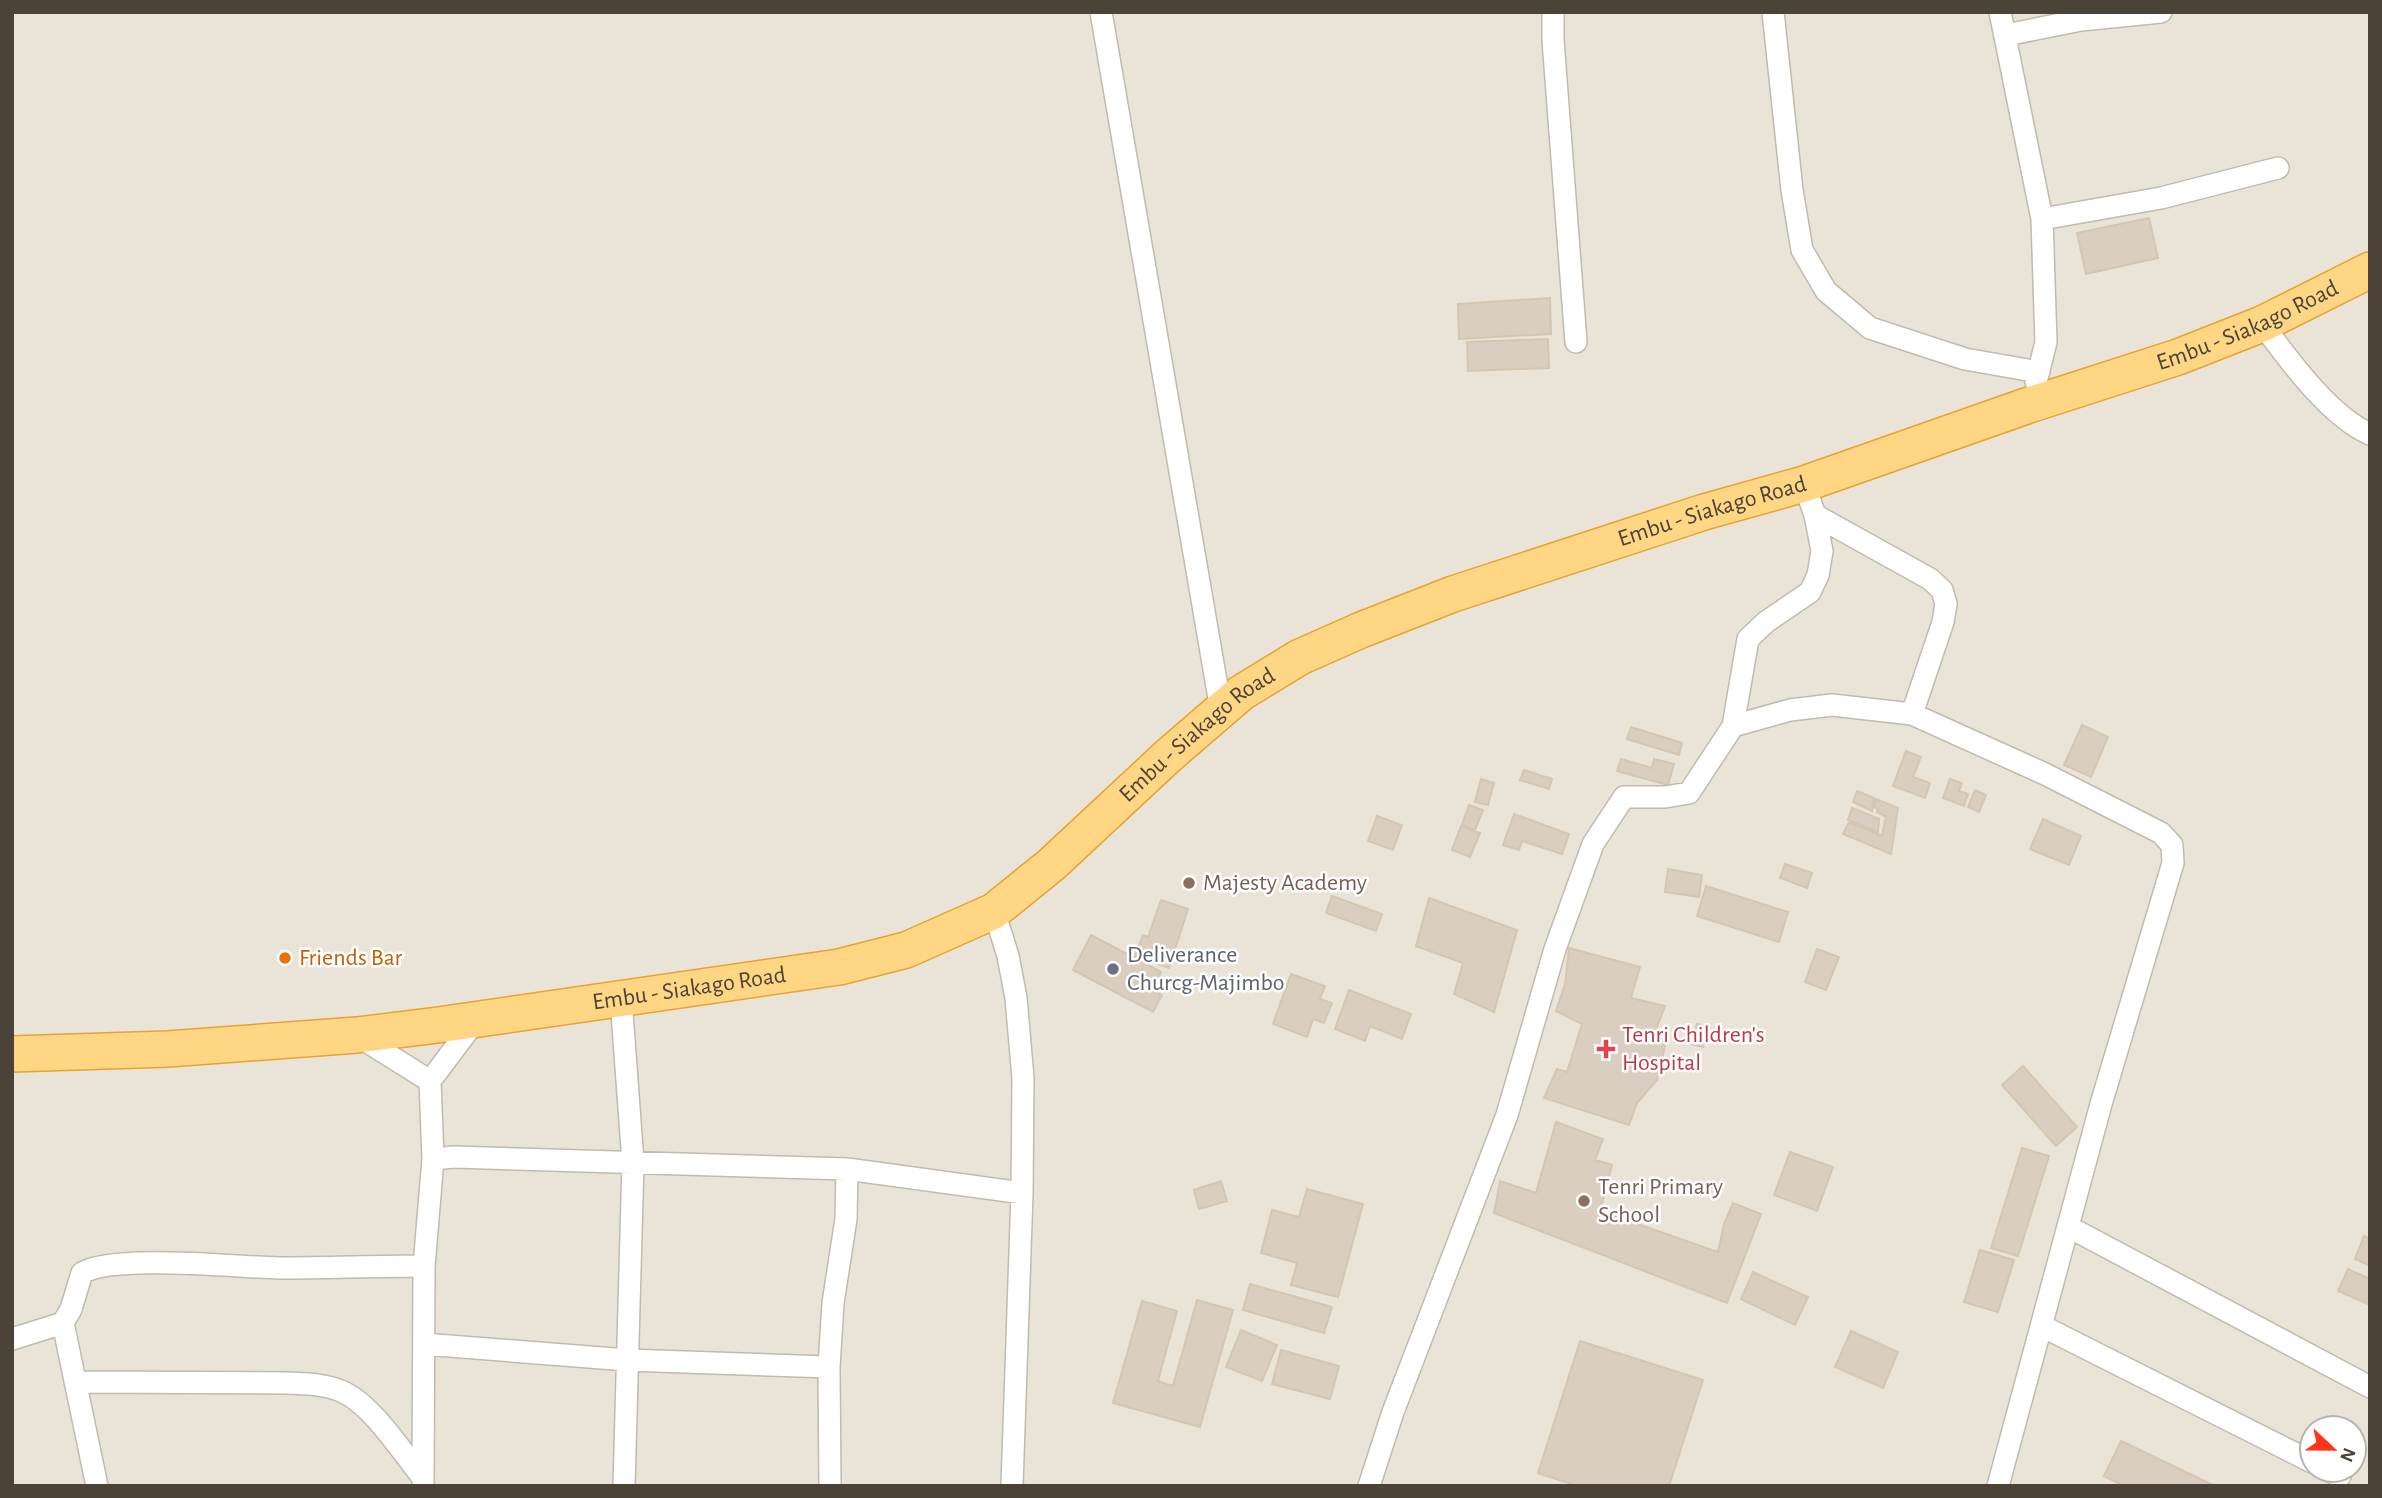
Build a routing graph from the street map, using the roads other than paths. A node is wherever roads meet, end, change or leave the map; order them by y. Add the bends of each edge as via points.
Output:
1 (1101, 12) edge
2 (1553, 12) edge
3 (1773, 12) edge
4 (2000, 12) edge
5 (2161, 12) edge
6 (2006, 34) junction
7 (2278, 168) dead end
8 (2042, 219) junction
9 (2370, 270) edge
10 (2262, 324) junction
11 (1576, 342) dead end
12 (2039, 372) junction
13 (2029, 405) junction
14 (2370, 434) edge
15 (1810, 499) junction
16 (1222, 710) junction
17 (1912, 715) junction
18 (1733, 726) junction
19 (994, 911) junction
20 (621, 999) junction
21 (476, 1020) junction
22 (357, 1035) junction
23 (12, 1054) edge
24 (430, 1081) junction
25 (433, 1159) junction
26 (633, 1162) junction
27 (847, 1169) junction
28 (1022, 1193) junction
29 (2068, 1227) junction
30 (424, 1266) junction
31 (62, 1324) junction
32 (2042, 1326) junction
33 (12, 1339) edge
34 (424, 1344) junction
35 (626, 1360) junction
36 (829, 1367) junction
37 (75, 1382) junction
38 (2370, 1387) edge
39 (2298, 1455) edge
40 (423, 1482) edge
41 (97, 1486) edge
42 (624, 1486) edge
43 (830, 1486) edge
44 (1012, 1486) edge
45 (1369, 1486) edge
46 (1998, 1486) edge

1 - 16 street
2 - 11 street
3 - 12 street via 1802,250 1826,291 1870,328 1965,359
4 - 6 street
5 - 6 street
6 - 8 street
7 - 8 street via 2161,198
8 - 12 street via 2046,342
9 - 10 highway, Embu - Siakago Road
10 - 13 highway, Embu - Siakago Road
10 - 14 street via 2325,400
12 - 13 street
13 - 15 highway, Embu - Siakago Road
15 - 16 highway, Embu - Siakago Road via 1704,512 1453,594 1300,657
15 - 17 street via 1942,590 1946,604 1943,622
15 - 18 street via 1822,551 1818,575 1810,592 1748,639
16 - 19 highway, Embu - Siakago Road
17 - 18 street via 1832,705 1790,710
17 - 29 street via 2057,780 2161,833 2172,845 2173,863
18 - 45 street via 1689,793 1625,797 1593,845 1555,949 1507,1115
19 - 20 highway, Embu - Siakago Road via 906,950 839,967
19 - 28 street via 1016,998 1023,1078
20 - 21 highway, Embu - Siakago Road
20 - 26 street
21 - 22 highway, Embu - Siakago Road
21 - 24 street
22 - 23 highway, Embu - Siakago Road via 168,1049
22 - 24 street
24 - 25 street
25 - 26 street
25 - 30 street
26 - 27 street
26 - 35 street
27 - 28 street
27 - 36 street via 846,1219
28 - 44 street
29 - 32 street
29 - 38 street
30 - 31 street via 91,1267 82,1273
30 - 34 street
31 - 33 street
31 - 37 street
32 - 39 street
32 - 46 street
34 - 35 street
34 - 40 street
35 - 36 street
35 - 42 street
36 - 43 street
37 - 40 street via 320,1385 344,1392 368,1410
37 - 41 street

